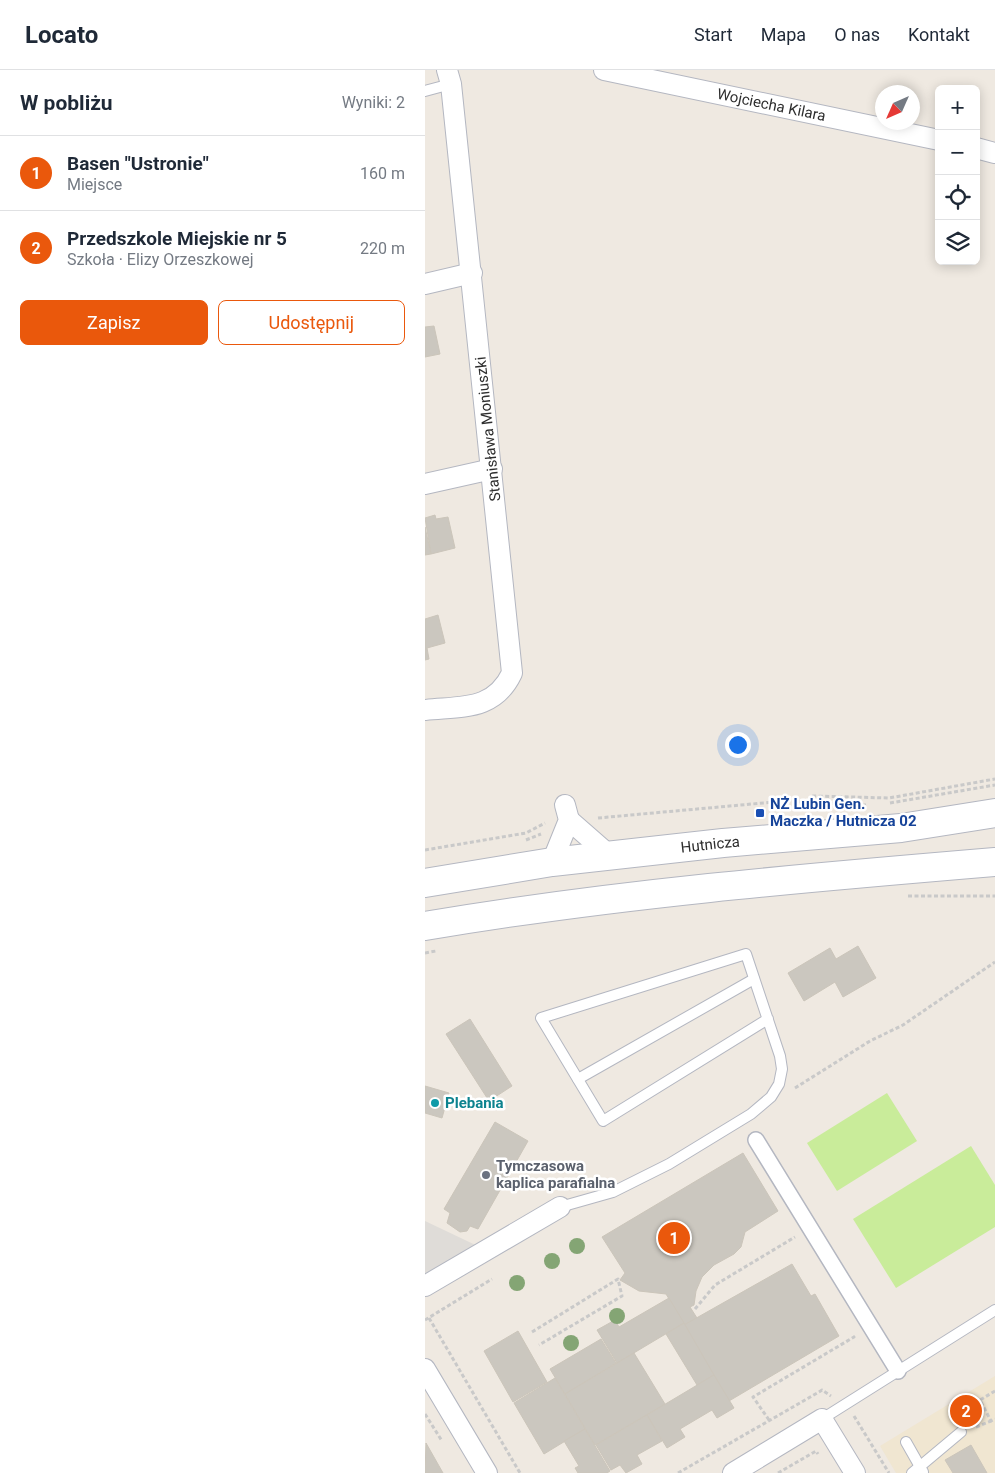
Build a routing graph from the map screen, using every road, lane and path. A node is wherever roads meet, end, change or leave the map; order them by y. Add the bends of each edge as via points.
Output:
1 (604, 70) edge
2 (449, 77) edge
3 (425, 91) edge
4 (935, 139) edge
5 (980, 149) edge
6 (995, 153) edge
7 (472, 273) junction
8 (425, 284) edge
9 (493, 469) junction
10 (425, 484) edge
11 (425, 710) edge
12 (995, 779) edge
13 (995, 785) edge
14 (810, 802) junction
15 (884, 804) dead end
16 (867, 805) dead end
17 (995, 812) edge
18 (567, 813) junction
19 (518, 841) dead end
20 (425, 850) edge
21 (609, 855) junction
22 (552, 862) junction
23 (995, 862) edge
24 (425, 883) edge
25 (899, 896) dead end
26 (995, 896) edge
27 (425, 926) edge
28 (443, 950) dead end
29 (425, 953) edge
30 (995, 962) edge
31 (754, 979) junction
32 (768, 1020) junction
33 (578, 1079) junction
34 (771, 1097) junction
35 (756, 1140) dead end
36 (560, 1207) joint
37 (811, 1228) junction
38 (492, 1278) dead end
39 (425, 1286) edge
40 (695, 1309) dead end
41 (995, 1310) edge
42 (427, 1319) edge
43 (849, 1330) dead end
44 (532, 1332) dead end
45 (539, 1345) dead end
46 (425, 1369) edge
47 (898, 1371) junction
48 (995, 1391) edge
49 (823, 1419) junction
50 (995, 1419) edge
51 (769, 1420) dead end
52 (961, 1432) dead end
53 (906, 1442) dead end
54 (816, 1451) dead end
55 (918, 1471) edge
56 (487, 1473) edge
57 (520, 1473) edge
58 (733, 1473) edge
59 (778, 1473) edge
60 (855, 1473) edge

1 - 4 street, Wojciecha Kilara
2 - 3 lane, Stanisława Moniuszki
2 - 7 street, Stanisława Moniuszki
5 - 6 street
7 - 8 street
7 - 9 street, Stanisława Moniuszki
9 - 10 street
9 - 11 street, Stanisława Moniuszki via 512,673 494,698 476,704
12 - 14 path via 889,798 812,796
13 - 15 path
14 - 16 path
14 - 18 path
17 - 21 main road, Hutnicza via 901,828
18 - 19 path via 545,832
18 - 20 path via 553,817 527,833
18 - 21 street
18 - 22 street
21 - 22 main road, Hutnicza
22 - 24 main road, Hutnicza
23 - 27 main road via 725,885 533,907
25 - 26 path
28 - 29 path
30 - 34 path via 903,1025 870,1041 785,1094
31 - 32 lane
31 - 33 lane
31 - 33 lane via 746,954 541,1018
32 - 33 lane via 603,1121
32 - 34 lane via 782,1069 779,1084
34 - 36 lane via 751,1114 669,1164 613,1192
35 - 37 street
36 - 39 street
37 - 40 path via 715,1285
37 - 47 street
38 - 42 path
41 - 47 lane
42 - 57 path
43 - 51 path via 853,1337 753,1397
44 - 45 path via 618,1279 622,1296
46 - 56 street
47 - 49 lane
48 - 50 path via 979,1400 991,1421
49 - 58 street
49 - 60 street
52 - 55 lane
53 - 55 lane
54 - 59 path

